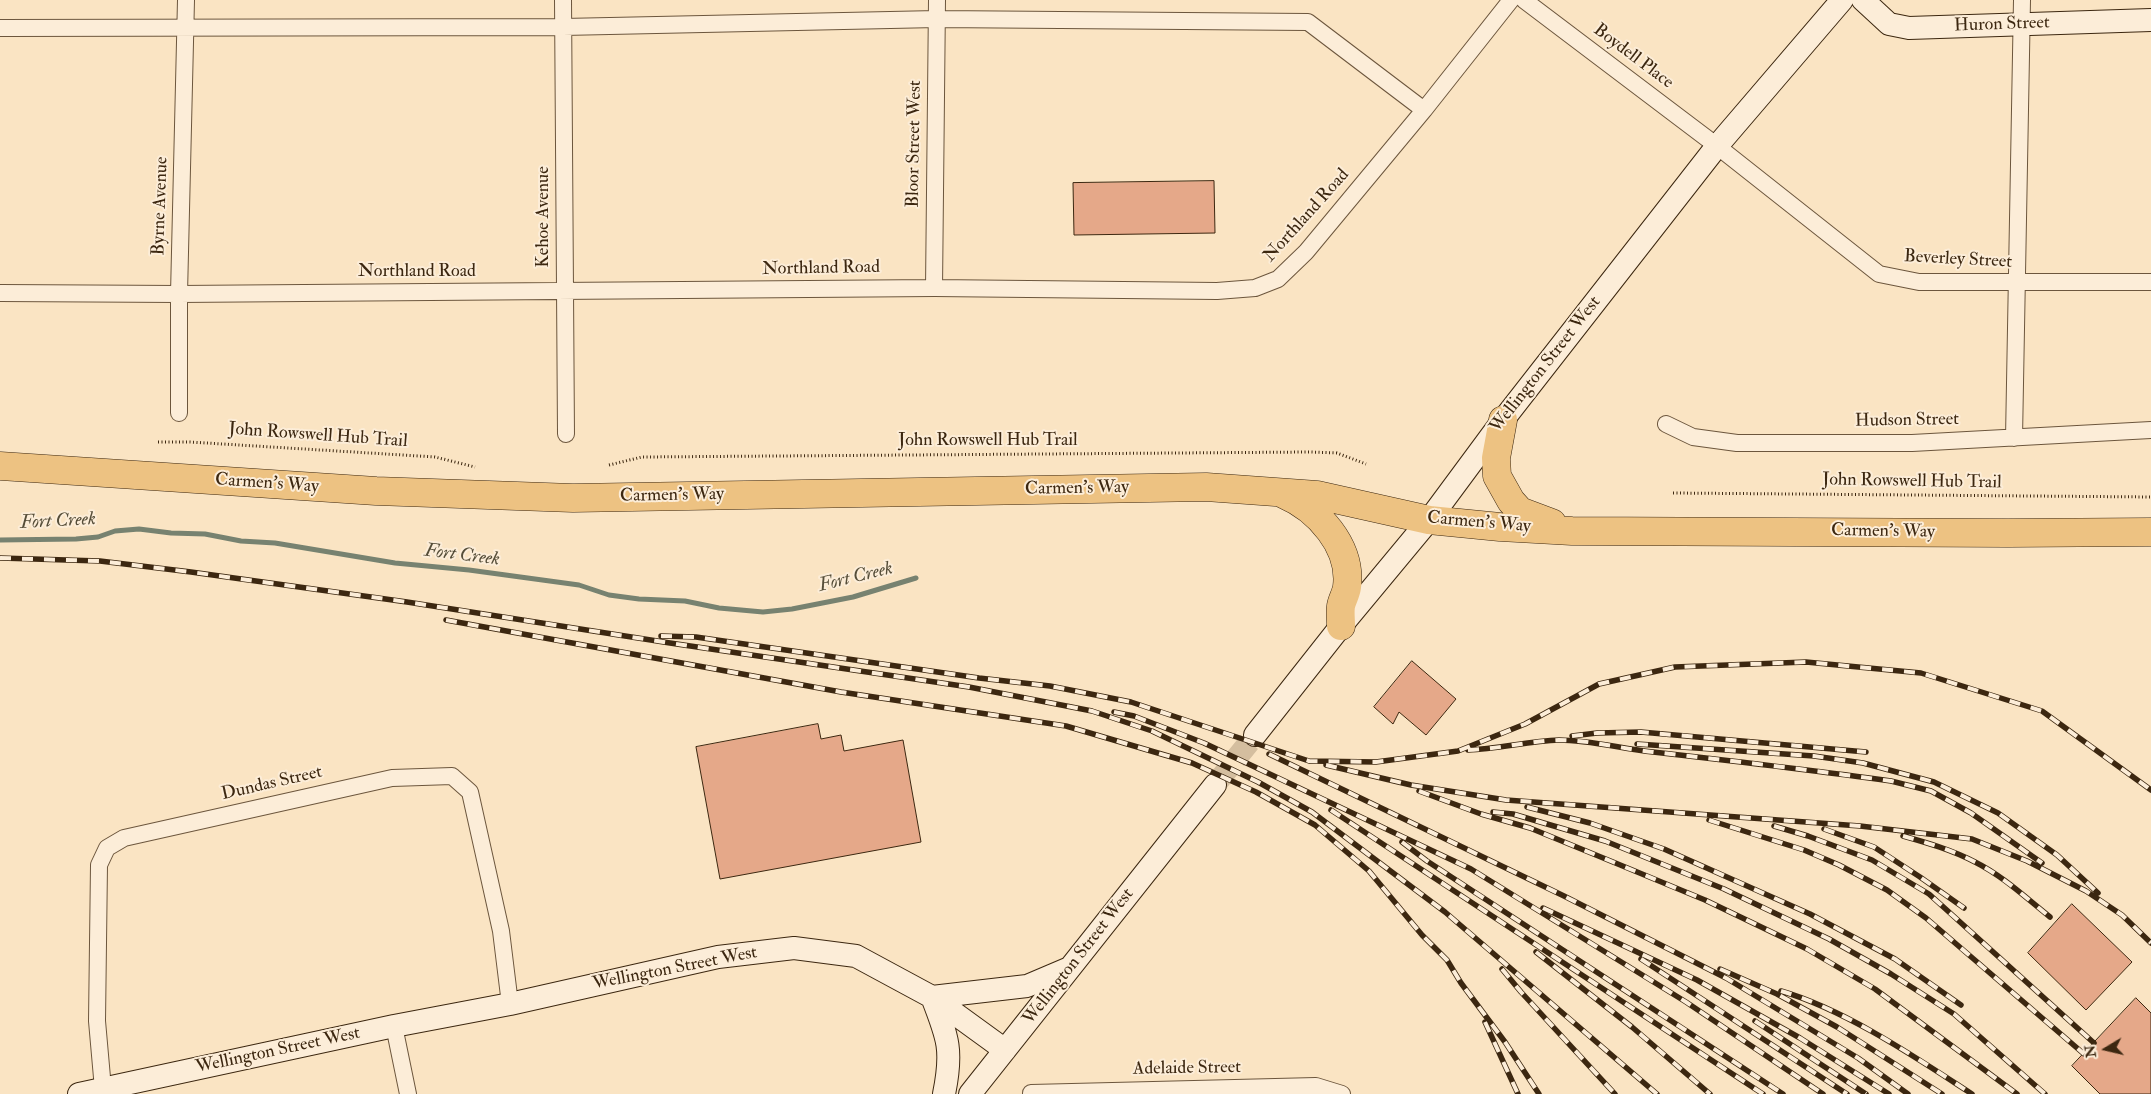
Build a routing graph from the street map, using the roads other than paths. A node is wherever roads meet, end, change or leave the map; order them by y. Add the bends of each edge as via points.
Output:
1 (186, 0) edge
2 (563, 0) edge
3 (937, 0) edge
4 (1511, 0) edge
5 (1524, 0) edge
6 (1842, 0) edge
7 (1863, 0) edge
8 (2022, 0) edge
9 (937, 19) junction
10 (2151, 20) edge
11 (2021, 25) junction
12 (563, 27) junction
13 (0, 28) edge
14 (186, 28) junction
15 (1424, 110) junction
16 (1717, 146) junction
17 (2151, 282) edge
18 (2017, 283) junction
19 (934, 288) junction
20 (564, 291) junction
21 (0, 294) edge
22 (179, 294) junction
23 (179, 413) dead end
24 (1503, 420) junction
25 (1666, 424) dead end
26 (2151, 430) edge
27 (566, 434) dead end
28 (2014, 438) junction
29 (0, 466) edge
30 (1279, 492) junction
31 (1429, 520) junction
32 (1572, 530) junction
33 (2151, 532) edge
34 (1341, 626) junction
35 (1255, 735) tunnel mouth
36 (1215, 785) tunnel mouth
37 (1070, 968) junction
38 (932, 997) junction
39 (510, 1004) junction
40 (394, 1026) junction
41 (1005, 1050) junction
42 (103, 1089) junction
43 (1031, 1093) dead end
44 (79, 1094) edge
45 (408, 1094) edge
46 (944, 1094) edge
47 (970, 1094) edge
48 (1342, 1094) edge

1 - 14 street, Byrne Avenue
2 - 12 street, Kehoe Avenue
3 - 9 street, Bloor Street West
4 - 15 street, Northland Road
5 - 16 street, Boydell Place
6 - 16 main road, Wellington Street West
7 - 11 main road, Huron Street via 1889,24 1909,28
8 - 11 street
9 - 12 street
9 - 15 street via 1308,22
9 - 19 street, Bloor Street West
10 - 11 main road, Huron Street
11 - 18 street
12 - 14 street
12 - 20 street, Kehoe Avenue
13 - 14 street
14 - 22 street, Byrne Avenue
15 - 19 street, Northland Road via 1306,252 1278,279 1255,288 1218,291
16 - 18 street, Beverley Street via 1879,274 1919,282
16 - 24 main road, Wellington Street West
17 - 18 street, Beverley Street
18 - 28 street
19 - 20 street, Northland Road
20 - 22 street, Northland Road
20 - 27 street, Kehoe Avenue
21 - 22 street, Northland Road
22 - 23 street, Byrne Avenue
24 - 31 main road, Wellington Street West
24 - 32 highway via 1496,458 1497,476 1511,501 1520,511
25 - 28 street, Hudson Street via 1693,437 1737,443 1912,443
26 - 28 street, Hudson Street
29 - 30 highway, Carmen's Way via 367,491 573,498 1206,487
30 - 31 highway, Carmen's Way via 1317,495
30 - 34 highway via 1299,501 1325,524 1342,554 1347,587 1340,607
31 - 32 highway, Carmen's Way
31 - 34 main road, Wellington Street West
32 - 33 highway, Carmen's Way
34 - 35 main road, Wellington Street West
36 - 37 main road, Wellington Street West
37 - 38 main road via 1027,986
37 - 41 main road, Wellington Street West
38 - 39 main road, Wellington Street West via 856,956 794,948 718,957
38 - 41 main road, Wellington Street West
38 - 46 main road via 949,1044 949,1070
39 - 40 main road, Wellington Street West
39 - 42 street, Dundas Street via 501,931 470,792 452,776 392,778 124,838 107,848 99,865 97,1021
40 - 42 main road, Wellington Street West
40 - 45 street
41 - 47 main road
42 - 44 main road, Wellington Street West
43 - 48 street, Adelaide Street via 1316,1086

